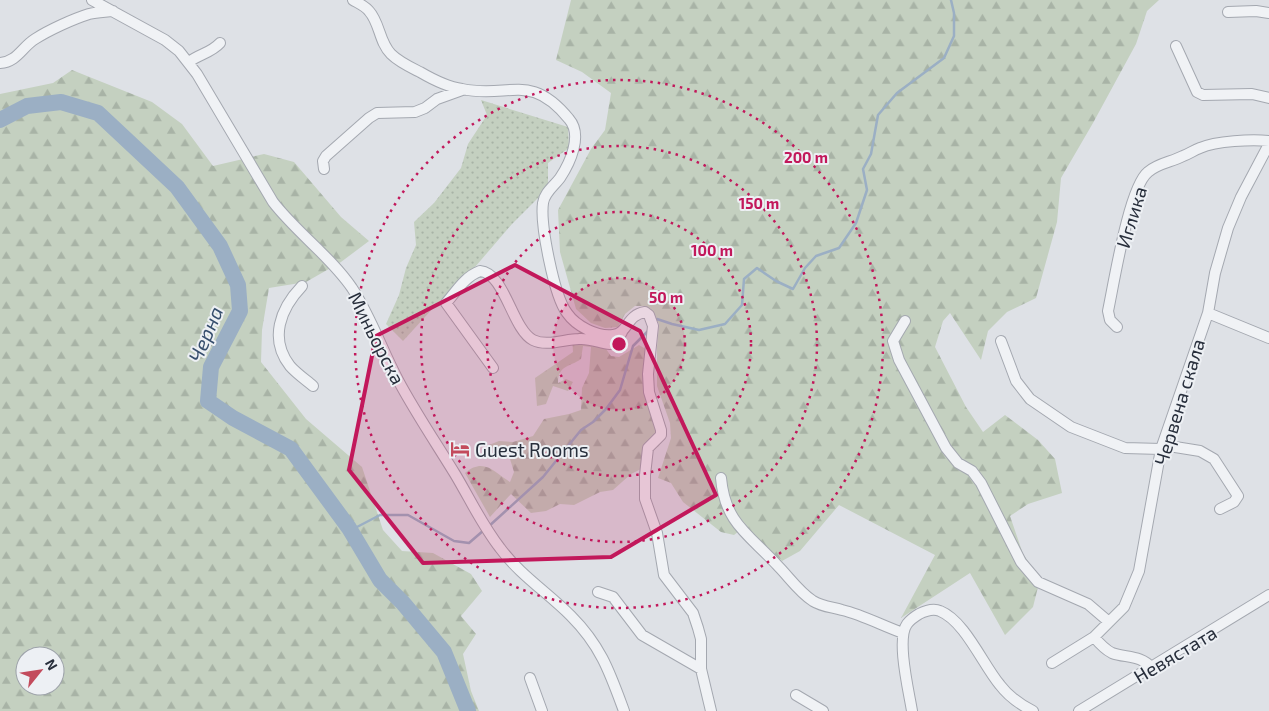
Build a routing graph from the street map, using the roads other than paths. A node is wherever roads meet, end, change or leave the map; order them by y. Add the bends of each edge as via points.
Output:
1 (92, 0) edge
2 (353, 0) edge
3 (113, 11) junction
4 (1228, 12) dead end
5 (1269, 13) edge
6 (220, 43) dead end
7 (1176, 46) dead end
8 (189, 62) junction
9 (0, 63) edge
10 (462, 90) junction
11 (1269, 98) edge
12 (1269, 143) edge
13 (324, 169) dead end
14 (302, 286) dead end
15 (1208, 313) junction
16 (905, 321) dead end
17 (1117, 327) dead end
18 (622, 331) junction
19 (1269, 338) edge
20 (1001, 341) dead end
21 (493, 368) dead end
22 (314, 386) dead end
23 (1161, 449) junction
24 (721, 478) dead end
25 (1220, 509) dead end
26 (598, 592) dead end
27 (1269, 595) edge
28 (1109, 622) junction
29 (903, 633) junction
30 (1094, 637) junction
31 (1052, 663) dead end
32 (1152, 668) junction
33 (701, 669) junction
34 (530, 678) dead end
35 (796, 695) dead end
36 (542, 711) edge
37 (624, 711) edge
38 (711, 711) edge
39 (823, 711) edge
40 (912, 711) edge
41 (1033, 711) edge
42 (1079, 711) edge

1 - 3 street, Миньорска
2 - 10 street via 368,10 392,55 422,73
3 - 8 street, Миньорска via 165,40
3 - 9 street via 89,14 56,28 35,39 18,56
4 - 5 street
6 - 8 street
7 - 11 street via 1197,92 1203,95 1252,94
8 - 37 street, Миньорска via 273,202 353,289 398,380 491,536 510,560 572,616 585,632 605,661
10 - 13 street via 415,112 376,113 326,156
10 - 18 street via 522,88 547,98 569,118 574,126 574,145 569,162 543,200 543,228 550,265 566,312 575,321 597,333 612,336
12 - 15 street, Червена скала via 1228,228
12 - 17 street, Иглика via 1258,140 1201,147 1157,166 1144,176 1129,211 1108,311 1110,320
14 - 22 street via 290,300 278,337 291,367
15 - 19 street
15 - 23 street, Червена скала
16 - 28 street via 893,341 899,360 946,448 958,463 972,471 981,484 1021,562 1038,582 1088,604
18 - 21 street via 610,344 578,338 536,342 526,334 499,287 488,274 480,271 468,278 446,303
18 - 33 street via 639,313 645,312 652,319 649,392 661,436 648,448 645,499 664,575 693,613 698,628
20 - 23 street via 1016,382 1030,398 1071,427 1125,448
23 - 25 street via 1169,446 1200,451 1214,459 1238,496 1234,502
23 - 28 street, Червена скала via 1139,571 1124,607
24 - 29 street via 722,493 740,528 804,594 825,607 842,609
26 - 33 street via 613,598 642,635
27 - 32 street, Невястата
28 - 30 street, Червена скала
29 - 40 street via 903,655
29 - 41 street via 912,618 930,610 940,610 952,618 967,636 1000,686 1016,702
30 - 31 street, Червена скала
30 - 32 street via 1112,653 1140,659
32 - 42 street, Невястата
33 - 38 street
34 - 36 street
35 - 39 street

